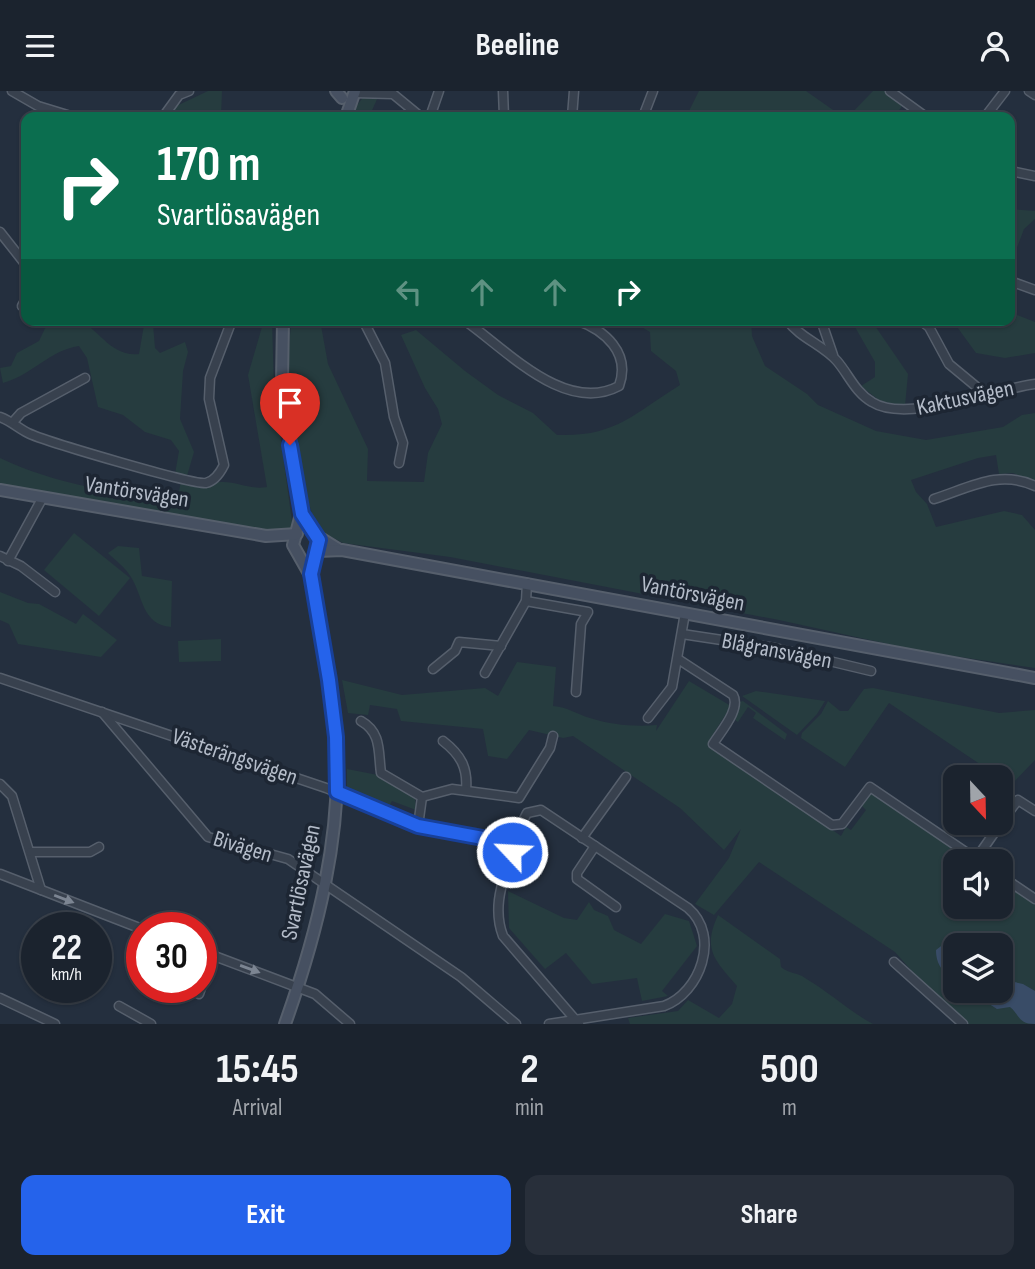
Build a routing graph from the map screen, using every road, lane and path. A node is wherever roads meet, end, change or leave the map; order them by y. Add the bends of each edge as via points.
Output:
1 (12, 91) edge
2 (189, 91) edge
3 (368, 91) edge
4 (439, 91) edge
5 (503, 91) edge
6 (574, 91) edge
7 (653, 91) edge
8 (890, 91) edge
9 (1005, 91) edge
10 (1029, 91) edge
11 (394, 92) edge
12 (177, 93) edge
13 (348, 94) edge
14 (1035, 95) edge
15 (58, 112) edge
16 (166, 112) edge
17 (346, 112) edge
18 (416, 112) edge
19 (432, 112) edge
20 (504, 112) edge
21 (572, 112) edge
22 (645, 112) edge
23 (919, 112) edge
24 (989, 112) edge
25 (1015, 172) edge
26 (1035, 176) edge
27 (0, 232) edge
28 (21, 259) edge
29 (1015, 283) edge
30 (1035, 290) edge
31 (230, 326) edge
32 (283, 326) edge
33 (366, 326) edge
34 (472, 326) edge
35 (588, 326) edge
36 (794, 326) edge
37 (823, 326) edge
38 (928, 326) edge
39 (834, 358) junction
40 (85, 378) dead end
41 (1035, 384) edge
42 (985, 393) junction
43 (0, 417) edge
44 (13, 422) junction
45 (399, 463) dead end
46 (1035, 486) edge
47 (0, 490) edge
48 (43, 497) junction
49 (934, 499) dead end
50 (301, 509) junction
51 (297, 534) junction
52 (316, 535) junction
53 (266, 536) junction
54 (342, 550) junction
55 (295, 551) junction
56 (317, 552) junction
57 (4, 559) edge
58 (312, 579) junction
59 (527, 583) junction
60 (55, 592) dead end
61 (526, 601) junction
62 (685, 613) junction
63 (682, 634) junction
64 (501, 646) junction
65 (678, 659) junction
66 (433, 669) dead end
67 (871, 671) dead end
68 (485, 673) dead end
69 (0, 678) edge
70 (1035, 678) edge
71 (576, 692) dead end
72 (101, 710) junction
73 (648, 718) dead end
74 (361, 721) dead end
75 (553, 736) dead end
76 (443, 741) dead end
77 (626, 777) dead end
78 (0, 784) edge
79 (466, 790) junction
80 (337, 792) junction
81 (422, 797) junction
82 (519, 798) junction
83 (1013, 806) edge
84 (535, 810) junction
85 (1035, 811) edge
86 (418, 826) junction
87 (582, 838) junction
88 (595, 846) junction
89 (99, 847) dead end
90 (510, 847) junction
91 (961, 849) edge
92 (30, 852) junction
93 (0, 874) edge
94 (324, 883) junction
95 (1013, 884) edge
96 (41, 890) junction
97 (1035, 899) edge
98 (616, 907) dead end
99 (126, 923) edge
100 (217, 957) edge
101 (894, 962) dead end
102 (298, 987) junction
103 (0, 997) edge
104 (119, 1006) dead end
105 (577, 1022) edge
106 (55, 1024) edge
107 (151, 1024) edge
108 (285, 1024) edge
109 (350, 1024) edge
110 (516, 1024) edge
111 (549, 1024) edge
112 (963, 1024) edge

1 - 15 street
2 - 12 street
3 - 11 street
3 - 13 street
4 - 19 street
5 - 20 street
6 - 21 street
7 - 22 street
8 - 23 street
9 - 24 street
10 - 14 street
11 - 18 street
12 - 16 street
13 - 17 street
25 - 26 street
27 - 28 street
29 - 30 street
31 - 44 street via 210,378 209,399 224,465 208,482 152,472 28,433
32 - 50 street via 283,393
33 - 45 street via 385,363 402,443
34 - 35 street via 551,385 575,393 609,391 619,386 623,375 618,353 604,334
36 - 39 street, Kaktusvägen
37 - 39 street, Kaktusvägen
38 - 42 street via 949,364
39 - 42 street, Kaktusvägen via 858,391 872,402 895,409 928,407
40 - 44 street via 21,413
41 - 42 street, Kaktusvägen
43 - 44 street
46 - 49 street via 1010,477 997,478
47 - 48 street, Vantörsvägen
48 - 53 street, Vantörsvägen
48 - 57 street
50 - 51 street
50 - 52 street
51 - 52 street
51 - 53 street, Vantörsvägen
51 - 55 street
52 - 54 street, Vantörsvägen
52 - 56 street
53 - 55 street, Vantörsvägen
54 - 56 street, Vantörsvägen
54 - 59 street, Vantörsvägen
55 - 56 street via 304,557
55 - 58 street, Svartlösavägen
56 - 58 street, Svartlösavägen
57 - 60 street
58 - 80 street, Svartlösavägen via 332,703
59 - 61 street
59 - 62 street, Vantörsvägen
61 - 64 street
61 - 71 street via 588,612 581,624
62 - 63 street
62 - 70 street, Vantörsvägen
63 - 65 street
63 - 67 street, Blågransvägen via 775,648
64 - 66 street via 458,642 455,651
64 - 68 street
65 - 73 street via 672,687
65 - 91 street via 736,700 713,744 832,825 842,824 870,787
69 - 72 street, Västerängsvägen
72 - 80 street, Västerängsvägen
72 - 94 street, Bivägen via 208,837 288,859
74 - 81 street via 376,736 381,773
75 - 82 street
76 - 79 street via 466,769
77 - 87 street
78 - 92 street via 12,796
79 - 81 street via 442,790
79 - 82 street
80 - 86 street, Västerängsvägen
80 - 94 street, Svartlösavägen
81 - 86 street
82 - 84 street
83 - 85 street via 1018,800
84 - 87 street
84 - 90 street via 527,813
86 - 90 street, Västerängsvägen
87 - 88 street
88 - 98 street via 577,879
88 - 105 street via 694,913 703,929 705,957 673,1003
89 - 92 street via 90,852
90 - 105 street via 496,920 503,936
92 - 96 street
93 - 96 street
94 - 102 street, Svartlösavägen
94 - 110 street, Bivägen via 461,977
95 - 97 street
96 -> 99 street
100 -> 102 street
101 - 112 street
102 - 108 street, Svartlösavägen
102 - 109 street via 315,994
103 - 106 street
104 - 107 street
105 - 111 street

